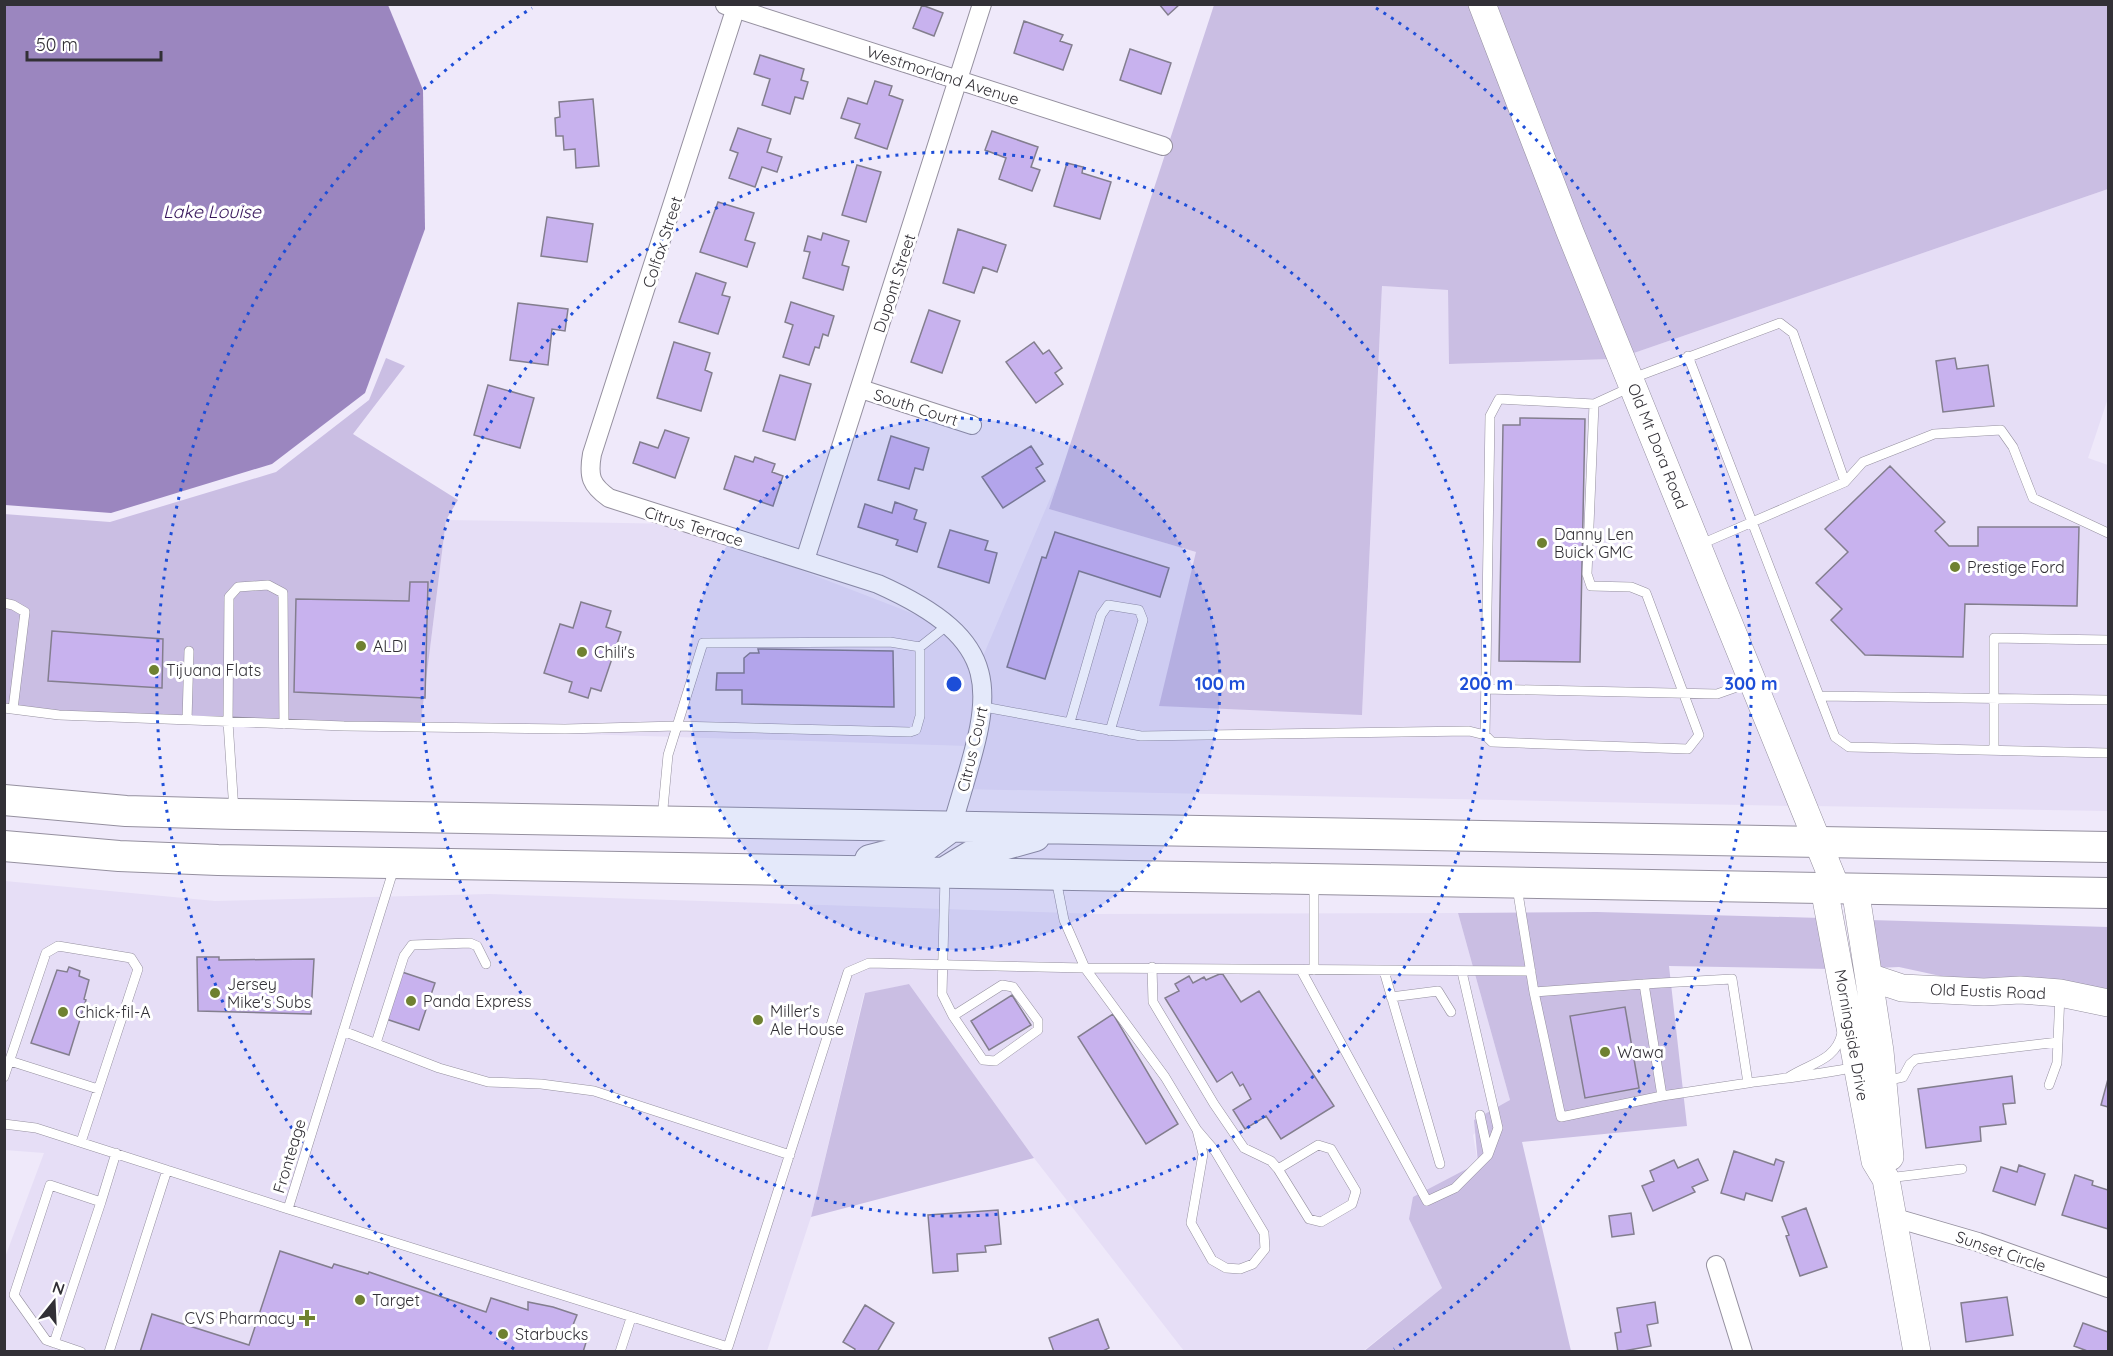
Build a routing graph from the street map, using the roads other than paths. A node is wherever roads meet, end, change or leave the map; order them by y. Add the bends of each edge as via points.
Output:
1 (982, 4) edge
2 (1482, 4) edge
3 (732, 6) edge
4 (959, 80) junction
5 (1163, 146) dead end
6 (1688, 356) junction
7 (1632, 382) junction
8 (861, 388) junction
9 (1594, 404) junction
10 (972, 425) dead end
11 (590, 480) joint
12 (1845, 482) junction
13 (1752, 522) junction
14 (2109, 533) edge
15 (1699, 545) junction
16 (805, 560) junction
17 (4, 603) edge
18 (949, 624) junction
19 (2109, 640) edge
20 (920, 647) junction
21 (189, 651) dead end
22 (1754, 681) junction
23 (1485, 689) junction
24 (1684, 695) junction
25 (1819, 696) junction
26 (1994, 698) junction
27 (2109, 700) edge
28 (984, 707) junction
29 (9, 709) edge
30 (187, 720) junction
31 (228, 722) junction
32 (1070, 722) junction
33 (284, 724) junction
34 (677, 726) junction
35 (1110, 731) junction
36 (1485, 735) junction
37 (1994, 750) junction
38 (2109, 753) edge
39 (4, 800) edge
40 (235, 814) junction
41 (662, 821) junction
42 (952, 826) junction
43 (1067, 828) junction
44 (1817, 841) junction
45 (4, 846) edge
46 (2109, 847) edge
47 (396, 863) junction
48 (832, 870) junction
49 (945, 872) junction
50 (1055, 874) junction
51 (1314, 877) junction
52 (1516, 881) junction
53 (1838, 888) junction
54 (2109, 893) edge
55 (486, 964) dead end
56 (943, 964) junction
57 (1840, 966) junction
58 (1152, 967) junction
59 (1084, 968) junction
60 (1301, 970) junction
61 (1314, 970) junction
62 (1384, 971) junction
63 (1531, 971) junction
64 (1462, 972) junction
65 (1869, 977) junction
66 (1644, 984) junction
67 (1534, 992) junction
68 (2060, 993) junction
69 (1391, 997) junction
70 (2109, 1003) edge
71 (1451, 1012) dead end
72 (953, 1016) junction
73 (343, 1031) junction
74 (2058, 1042) junction
75 (376, 1043) junction
76 (10, 1061) junction
77 (1874, 1070) junction
78 (4, 1077) edge
79 (1789, 1077) junction
80 (1748, 1083) junction
81 (2049, 1085) dead end
82 (98, 1089) junction
83 (1662, 1096) junction
84 (1480, 1115) dead end
85 (4, 1124) edge
86 (1197, 1130) junction
87 (81, 1142) junction
88 (116, 1153) junction
89 (790, 1155) junction
90 (1488, 1155) junction
91 (1440, 1164) dead end
92 (1278, 1169) junction
93 (1962, 1169) dead end
94 (167, 1170) junction
95 (1886, 1179) junction
96 (101, 1202) junction
97 (288, 1209) junction
98 (1892, 1217) junction
99 (1716, 1265) dead end
100 (2109, 1288) edge
101 (631, 1318) junction
102 (50, 1341) junction
103 (48, 1352) edge
104 (81, 1352) edge
105 (109, 1352) edge
106 (620, 1352) edge
107 (1743, 1352) edge
108 (1917, 1352) edge

1 - 4 street, Dupont Street
2 - 7 street, Old Mt Dora Road
3 - 4 street, Westmorland Avenue
3 - 11 street, Colfax Street via 592,454
4 - 5 street, Westmorland Avenue
4 - 8 street, Dupont Street
6 - 7 lane
6 - 12 lane via 1780,322 1793,333
6 - 13 lane
7 - 9 lane
7 - 15 street, Old Mt Dora Road
8 - 10 street, South Court
8 - 16 street, Dupont Street
9 - 23 lane via 1499,399 1490,416
9 - 24 lane via 1587,574 1591,586 1631,587 1646,593
11 - 16 street, Citrus Terrace via 609,498
12 - 13 lane
12 - 14 lane via 1863,462 1934,434 2001,430 2013,447 2033,498
13 - 15 lane
13 - 25 lane
15 - 22 street, Old Mt Dora Road
16 - 18 street, Citrus Court via 879,584 917,601
17 - 29 lane via 25,612
18 - 20 lane
18 - 28 street, Citrus Court via 970,650 980,672
19 - 26 lane via 1994,638
20 - 34 lane via 890,642 703,643
20 - 34 lane via 920,716 916,730 910,732
21 - 30 lane
22 - 24 lane via 1717,694
22 - 44 street, Old Mt Dora Road
23 - 24 lane
23 - 36 lane
24 - 36 lane via 1699,735 1688,749 1491,742
25 - 26 lane
25 - 37 lane via 1835,737 1849,747
26 - 27 lane
26 - 37 lane
28 - 32 lane
28 - 42 street, Citrus Court
29 - 30 lane
30 - 31 lane
31 - 33 lane
31 - 33 lane via 229,597 238,587 268,585 283,592
31 - 40 lane
32 - 35 lane
32 - 35 lane via 1101,615 1108,604 1139,610 1143,620
33 - 34 lane via 566,729
34 - 41 lane via 668,755
35 - 36 lane via 1141,736 1469,732
37 - 38 lane
39 - 40 main road via 126,811
40 - 41 main road
41 - 42 main road
42 - 43 main road
42 - 48 main road via 925,846
43 - 44 main road
43 - 49 main road via 978,852
44 - 46 main road
44 - 53 street, Old Mt Dora Road
45 - 47 main road via 118,856
47 - 48 main road
47 - 73 lane, Fronteage
48 - 49 main road
49 - 50 main road
49 - 56 lane
50 - 51 main road
50 - 59 lane via 1064,920
51 - 52 main road
51 - 61 lane
52 - 53 main road
52 - 63 lane
53 - 54 main road
53 - 57 street, Morningside Drive
53 - 65 street, Morningside Drive
55 - 75 lane via 477,946 470,943 412,945 404,956
56 - 59 lane
56 - 72 lane via 942,994
56 - 89 lane via 869,963 848,972
57 - 77 street, Morningside Drive
57 - 79 lane via 1834,971 1842,1035 1837,1048 1826,1059 1806,1065
58 - 59 lane
58 - 60 lane
58 - 92 lane via 1153,1002 1214,1104 1244,1148 1271,1161
59 - 86 lane via 1165,1077
60 - 61 lane
60 - 90 lane via 1426,1201 1455,1188
61 - 62 lane
62 - 64 lane
62 - 69 lane
63 - 64 lane
63 - 67 lane
64 - 90 lane via 1498,1128
65 - 68 street, Old Eustis Road via 1902,988
65 - 77 street, Morningside Drive
66 - 67 lane
66 - 80 lane via 1732,979
66 - 83 lane
67 - 83 lane via 1561,1117
68 - 70 street, Old Eustis Road
68 - 74 lane
69 - 71 lane via 1438,991
69 - 91 lane
72 - 72 lane via 983,1060 995,1061 1038,1030 1038,1021 1013,987 1002,985
73 - 75 lane
73 - 97 lane, Fronteage
74 - 77 lane via 1916,1059 1903,1077
74 - 81 lane via 2057,1063
75 - 89 lane via 488,1082 594,1091
76 - 78 lane
76 - 82 lane
76 - 82 lane via 46,953 58,946 131,958 138,969
77 - 79 lane
77 - 95 street, Morningside Drive via 1875,1161
79 - 80 lane
80 - 83 lane
82 - 87 lane
84 - 90 lane
85 - 87 lane, Fronteage via 36,1128
86 - 86 lane via 1203,1154 1191,1223 1212,1260 1226,1268 1240,1269 1253,1264 1264,1249 1264,1233 1215,1151
87 - 88 lane, Fronteage
88 - 94 lane, Fronteage
88 - 96 lane
89 - 101 lane via 728,1347
92 - 92 lane via 1309,1219 1321,1222 1352,1204 1356,1191 1331,1149 1318,1144
93 - 95 lane
94 - 97 lane, Fronteage
94 - 105 lane
95 - 98 street, Morningside Drive
96 - 102 lane
96 - 102 lane via 50,1185 14,1295
97 - 101 lane
98 - 100 street, Sunset Circle
98 - 108 street, Morningside Drive
99 - 107 street
101 - 106 lane
102 - 103 lane
102 - 104 lane

